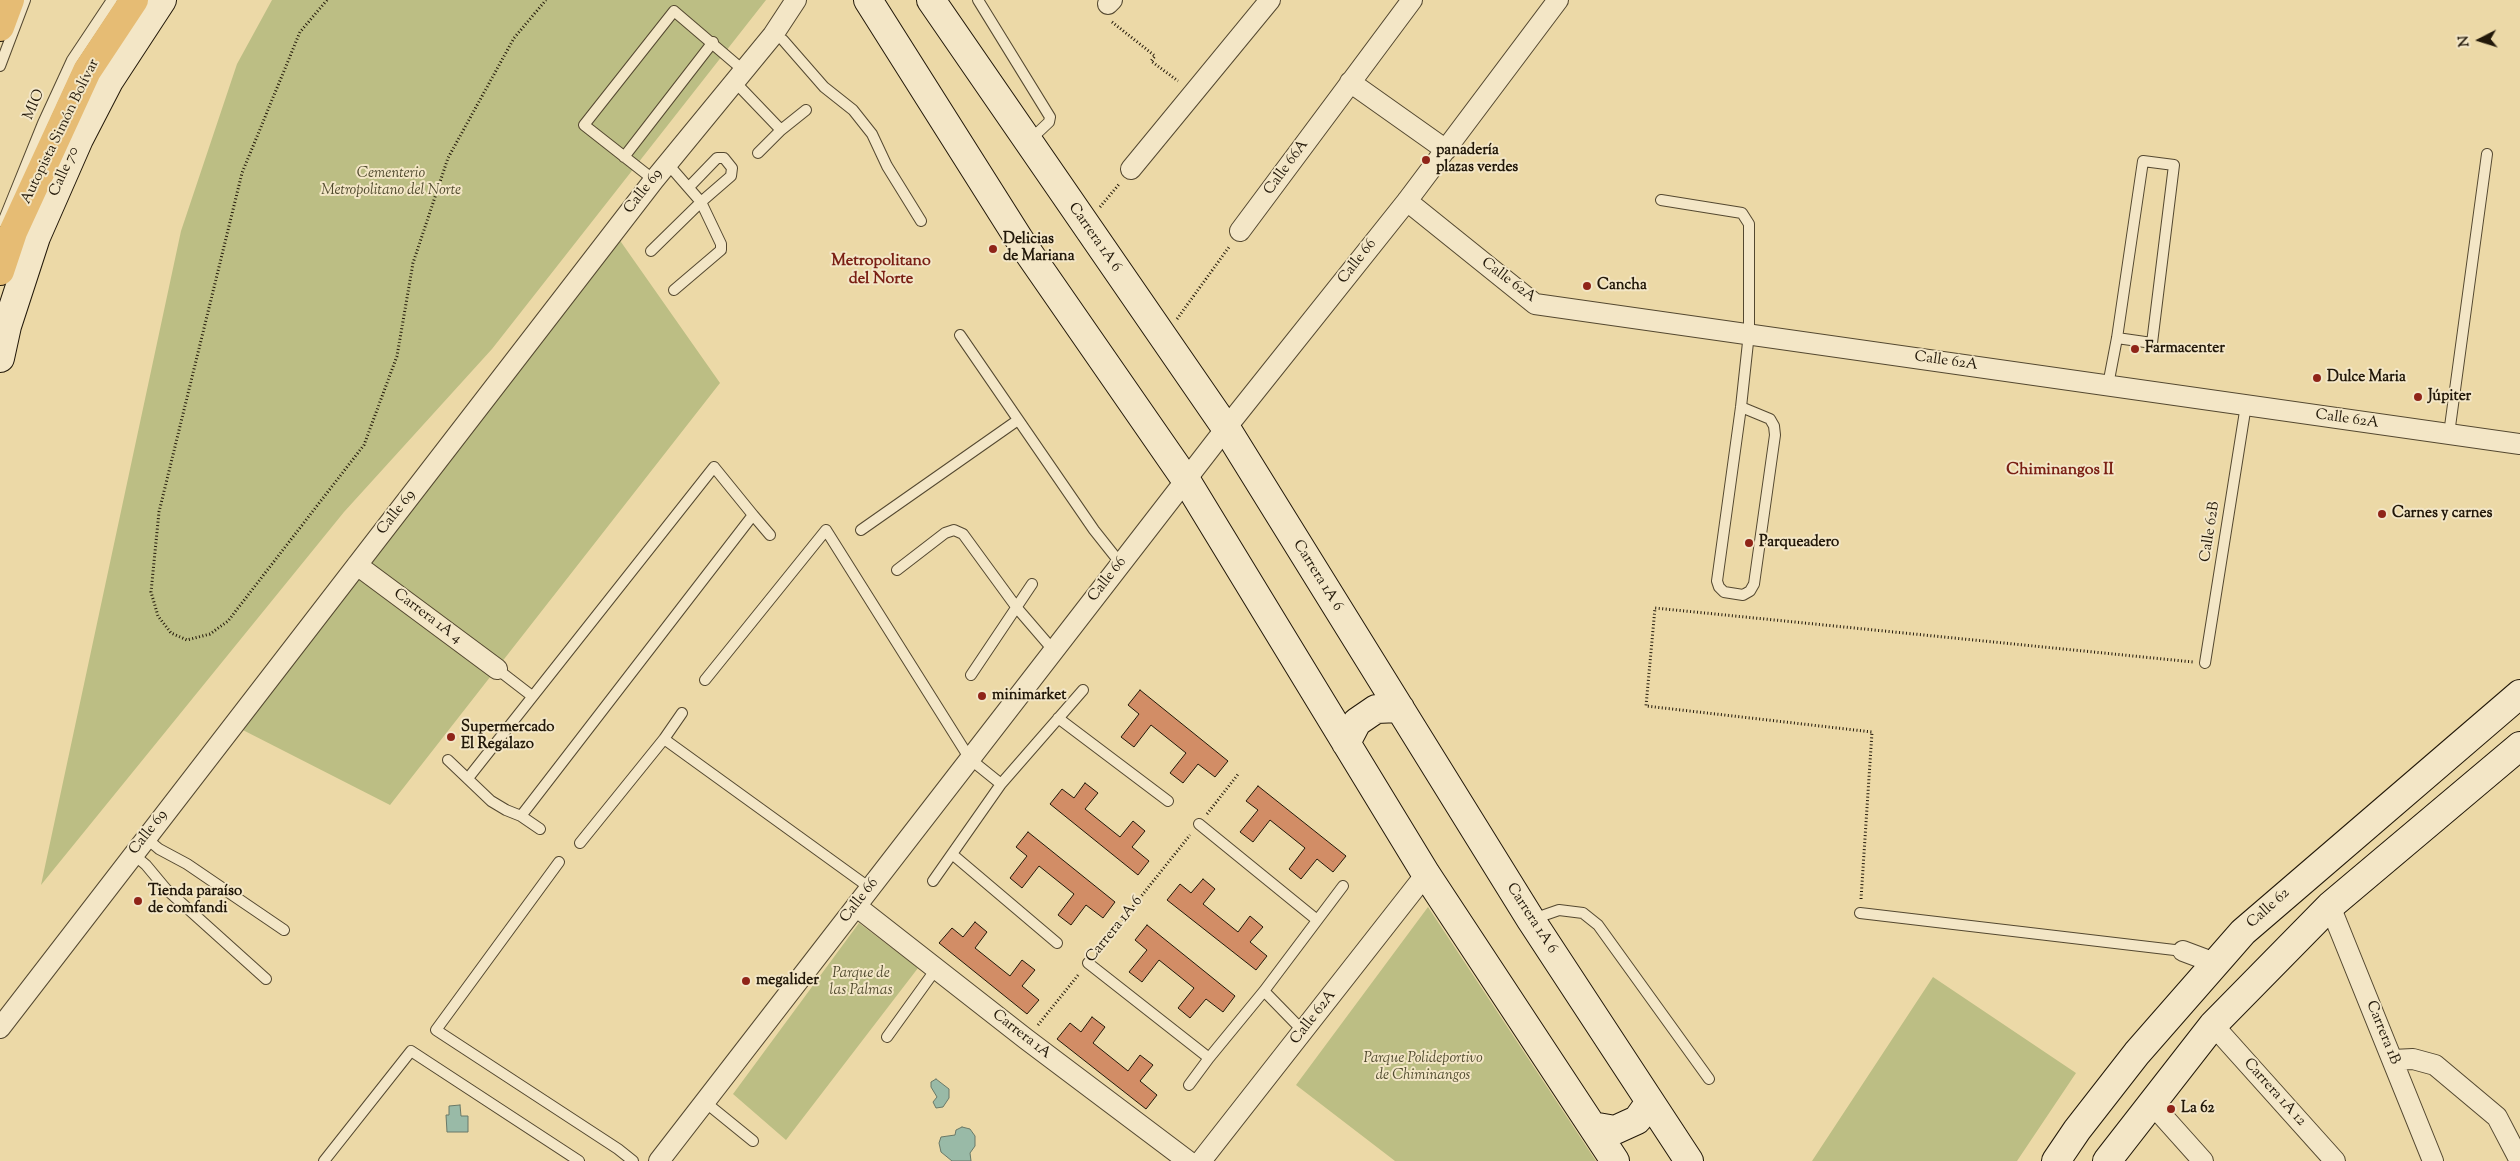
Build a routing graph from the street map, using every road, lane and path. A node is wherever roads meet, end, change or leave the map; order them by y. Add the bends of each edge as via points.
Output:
1 (10, 0) edge
2 (25, 0) edge
3 (112, 0) edge
4 (134, 0) edge
5 (162, 0) edge
6 (327, 0) edge
7 (546, 0) edge
8 (796, 0) edge
9 (868, 0) edge
10 (931, 0) edge
11 (978, 0) edge
12 (1270, 0) edge
13 (1412, 0) edge
14 (1558, 0) edge
15 (1108, 7) edge
16 (0, 27) edge
17 (780, 36) junction
18 (713, 42) junction
19 (0, 66) edge
20 (739, 76) junction
21 (1350, 82) junction
22 (1194, 93) junction
23 (806, 110) dead end
24 (781, 130) junction
25 (1027, 142) junction
26 (1446, 150) junction
27 (758, 153) dead end
28 (2487, 154) dead end
29 (624, 157) junction
30 (667, 163) junction
31 (1132, 169) joint
32 (654, 180) junction
33 (690, 186) junction
34 (1661, 200) dead end
35 (1407, 201) junction
36 (701, 202) junction
37 (921, 222) dead end
38 (1085, 226) junction
39 (0, 230) edge
40 (1240, 231) joint
41 (651, 252) dead end
42 (0, 271) edge
43 (674, 290) dead end
44 (1749, 333) junction
45 (960, 335) dead end
46 (1164, 337) junction
47 (2117, 338) junction
48 (0, 358) edge
49 (2108, 385) junction
50 (2246, 405) junction
51 (1741, 407) junction
52 (1018, 420) junction
53 (1226, 428) junction
54 (2449, 434) junction
55 (2520, 444) edge
56 (1186, 480) junction
57 (753, 515) junction
58 (861, 530) dead end
59 (770, 535) dead end
60 (357, 564) junction
61 (1121, 564) junction
62 (897, 570) dead end
63 (1032, 584) dead end
64 (1017, 608) junction
65 (1054, 651) junction
66 (2206, 663) joint
67 (497, 669) joint
68 (971, 675) dead end
69 (705, 680) dead end
70 (1083, 690) dead end
71 (2520, 694) edge
72 (532, 696) junction
73 (1400, 708) junction
74 (682, 713) dead end
75 (1058, 718) junction
76 (664, 739) junction
77 (1346, 743) junction
78 (2520, 746) edge
79 (970, 758) junction
80 (448, 760) dead end
81 (1239, 773) dead end
82 (469, 777) junction
83 (1001, 784) junction
84 (1168, 802) dead end
85 (521, 816) junction
86 (1199, 824) junction
87 (540, 829) dead end
88 (146, 838) junction
89 (580, 843) dead end
90 (133, 854) junction
91 (952, 854) junction
92 (559, 862) dead end
93 (1426, 874) junction
94 (933, 881) dead end
95 (1343, 886) dead end
96 (870, 888) junction
97 (856, 906) junction
98 (2330, 906) junction
99 (1860, 913) joint
100 (1317, 920) junction
101 (1531, 920) junction
102 (284, 930) dead end
103 (1057, 943) dead end
104 (2183, 951) joint
105 (1088, 963) junction
106 (2215, 963) junction
107 (936, 969) junction
108 (266, 979) dead end
109 (1264, 991) junction
110 (2214, 1025) junction
111 (1, 1026) edge
112 (1304, 1031) junction
113 (887, 1037) dead end
114 (1026, 1039) junction
115 (1209, 1058) junction
116 (2393, 1060) junction
117 (1709, 1079) dead end
118 (1189, 1085) dead end
119 (705, 1102) junction
120 (1650, 1102) junction
121 (2152, 1104) junction
122 (1592, 1126) junction
123 (752, 1141) dead end
124 (324, 1161) edge
125 (579, 1161) edge
126 (633, 1161) edge
127 (659, 1161) edge
128 (1188, 1161) edge
129 (1201, 1161) edge
130 (1615, 1161) edge
131 (1690, 1161) edge
132 (2056, 1161) edge
133 (2107, 1161) edge
134 (2203, 1161) edge
135 (2335, 1161) edge
136 (2433, 1161) edge
137 (2520, 1161) edge

1 - 16 highway
2 - 19 lane
3 - 39 lane, MIO via 72,60
4 - 42 highway, Autopista Simón Bolívar via 87,70 13,232
5 - 48 street, Calle 70 via 109,81 80,139 36,237
6 - 7 path via 300,32 242,173 159,512 151,592 158,616 167,628 187,640 210,634 228,620 364,445 397,356 412,264 448,158 514,38
8 - 17 street, Calle 69
9 - 56 street via 1019,239
10 - 25 street, Carrera 1A 6
11 - 25 lane via 1050,117
12 - 22 street
13 - 21 street, Calle 66A
14 - 26 street, Calle 66
15 - 22 path via 1155,56 1151,61
17 - 20 street, Calle 69
17 - 37 lane via 824,87 853,110 872,134
18 - 20 lane
18 - 29 lane
18 - 29 lane via 674,11 584,125
20 - 24 lane
20 - 30 street, Calle 69
21 - 26 street
21 - 40 street, Calle 66A
22 - 31 street
23 - 24 lane
24 - 27 lane
25 - 38 street, Carrera 1A 6
26 - 35 street, Calle 66
28 - 54 lane
29 - 32 lane
30 - 32 street, Calle 69
30 - 33 lane
31 - 38 path
32 - 60 street, Calle 69
33 - 36 lane
33 - 36 lane via 717,158 724,158 732,168 731,176
34 - 44 lane via 1742,213 1750,239
35 - 44 street, Calle 62A via 1535,304
35 - 53 street, Calle 66
36 - 41 lane
36 - 43 lane via 721,250
38 - 46 street, Carrera 1A 6
40 - 46 path
44 - 49 street, Calle 62A
44 - 51 lane
45 - 52 lane
46 - 53 street, Carrera 1A 6
47 - 47 lane via 2152,343 2174,165 2143,161
47 - 49 lane
49 - 50 street, Calle 62A
50 - 54 street, Calle 62A
50 - 66 lane, Calle 62B
51 - 51 lane via 1717,581 1724,592 1744,595 1754,584 1775,435 1770,419
52 - 58 lane
52 - 61 lane
53 - 56 street, Calle 66
53 - 73 street, Carrera 1A 6
54 - 55 street, Calle 62A
56 - 61 street, Calle 66
56 - 77 street
57 - 59 lane
57 - 72 lane via 714,467
57 - 85 lane
60 - 67 street, Carrera 1A 4
60 - 88 street, Calle 69
61 - 65 street, Calle 66
62 - 64 lane via 945,533 954,530 963,534
63 - 64 lane
64 - 65 lane
64 - 68 lane
65 - 79 street, Calle 66
66 - 99 path via 1655,608 1646,706 1872,732
67 - 72 lane
69 - 79 lane via 826,530
70 - 75 lane
71 - 106 street, Calle 62 via 2278,900
72 - 82 lane
73 - 77 street via 1376,709 1357,722
73 - 101 street, Carrera 1A 6
74 - 76 lane
75 - 83 lane
75 - 84 lane
76 - 89 lane
76 - 96 lane
77 - 93 street
78 - 98 street
79 - 83 lane
79 - 96 street, Calle 66
80 - 82 lane
81 - 86 path, Carrera 1A 6
82 - 85 lane via 491,801
83 - 91 lane
85 - 87 lane
86 - 100 lane
86 - 105 path, Carrera 1A 6
88 - 90 street, Calle 69
88 - 102 lane
90 - 108 lane via 166,889
90 - 111 street, Calle 69
91 - 94 lane
91 - 103 lane
92 - 126 lane via 436,1030
93 - 112 street, Calle 62A
93 - 122 street
95 - 100 lane
96 - 97 street, Calle 66
97 - 107 street, Carrera 1A
97 - 119 street, Calle 66
98 - 110 street
98 - 116 street, Carrera 1B
99 - 104 lane
100 - 109 lane
101 - 117 lane via 1559,910 1584,913 1598,925
101 - 120 street, Carrera 1A 6
104 - 106 street
105 - 114 path, Carrera 1A 6
105 - 115 lane
106 - 132 street, Calle 62 via 2137,1053
107 - 113 lane
107 - 114 street, Carrera 1A
109 - 112 lane
109 - 115 lane
110 - 121 street
110 - 135 street, Carrera 1A 12
112 - 129 street, Calle 62A
114 - 128 street, Carrera 1A
115 - 118 lane
116 - 136 street, Carrera 1B
116 - 137 street via 2413,1059 2435,1065 2497,1118
119 - 123 lane
119 - 127 street, Calle 66
120 - 122 street via 1637,1120 1615,1130
120 - 131 street, Carrera 1A 6
121 - 133 street
121 - 134 street
122 - 130 street
124 - 125 lane via 411,1051

